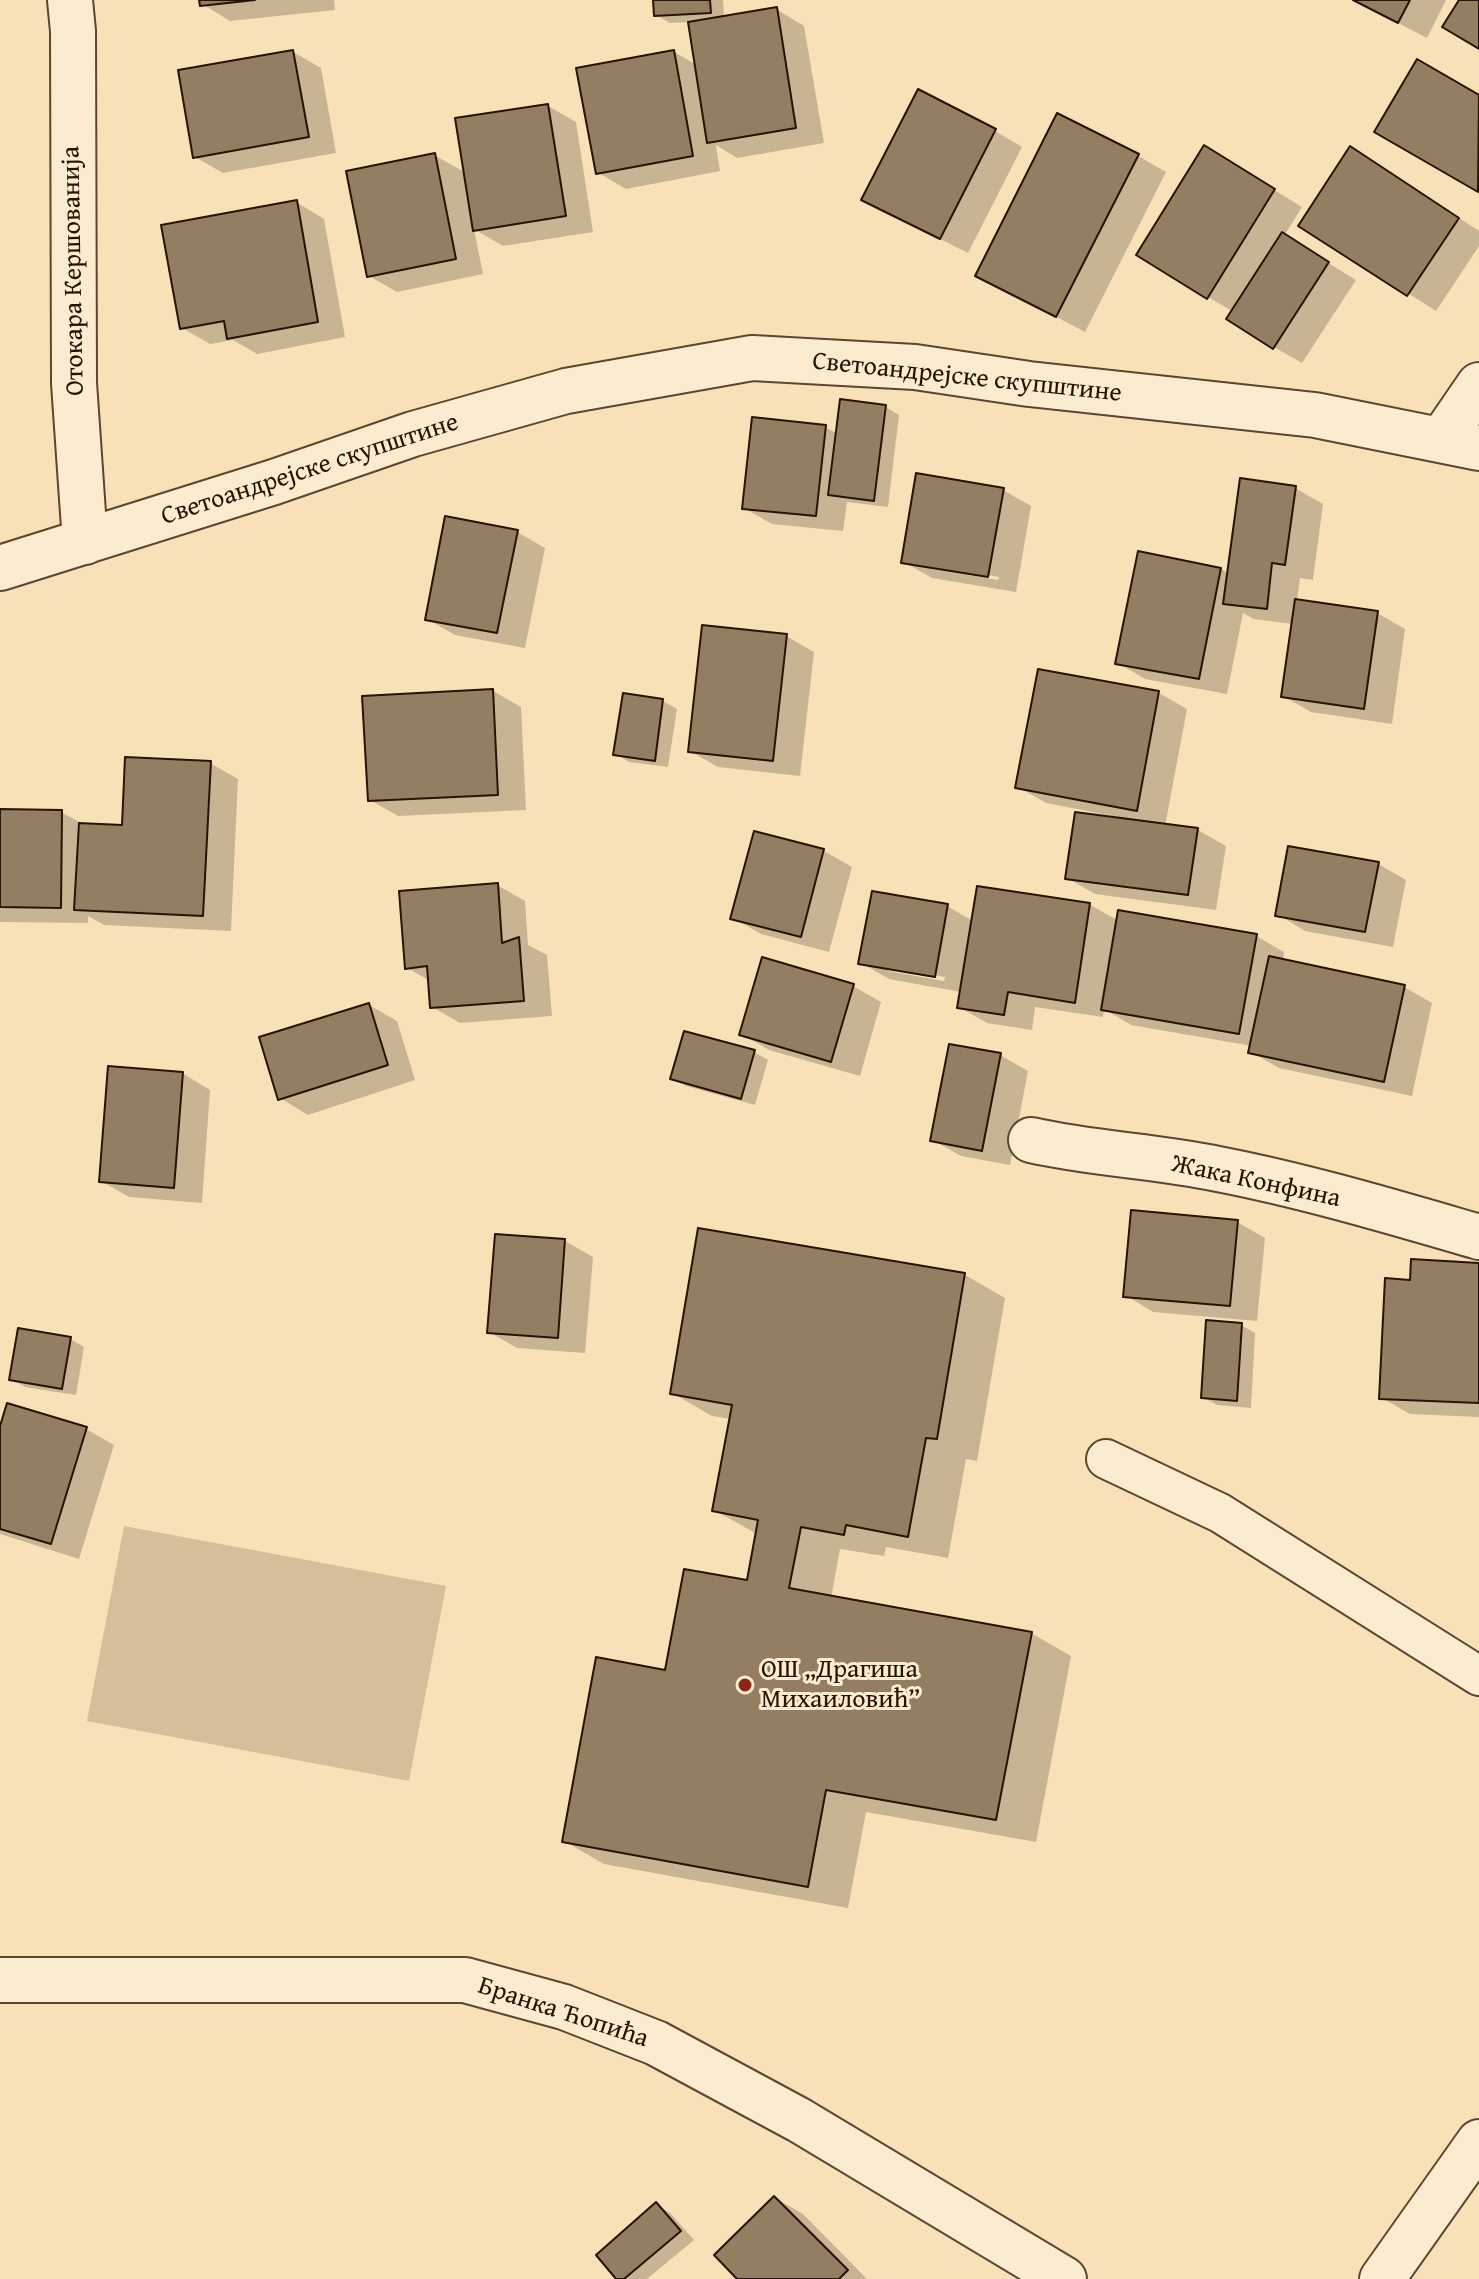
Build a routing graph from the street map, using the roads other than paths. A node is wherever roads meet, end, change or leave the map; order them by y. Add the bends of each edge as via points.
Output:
1 (70, 0) edge
2 (1479, 385) edge
3 (1460, 444) edge
4 (85, 542) junction
5 (0, 568) edge
6 (1031, 1140) dead end
7 (1479, 1237) edge
8 (1106, 1459) dead end
9 (1479, 1676) edge
10 (0, 1980) edge
11 (1479, 2142) edge
12 (1064, 2279) edge
13 (1382, 2279) edge

1 - 4 street, Отокара Кершованија via 74,383
2 - 3 street
3 - 4 street, Светоандрејске скупштине via 1315,415 915,367 752,358 566,391 413,434
4 - 5 street, Светоандрејске скупштине
6 - 7 street, Жака Конфина via 1217,1168
8 - 9 lane via 1220,1513
10 - 12 street, Бранка Ћопића via 465,1980 564,2007 656,2043 786,2113
11 - 13 street

